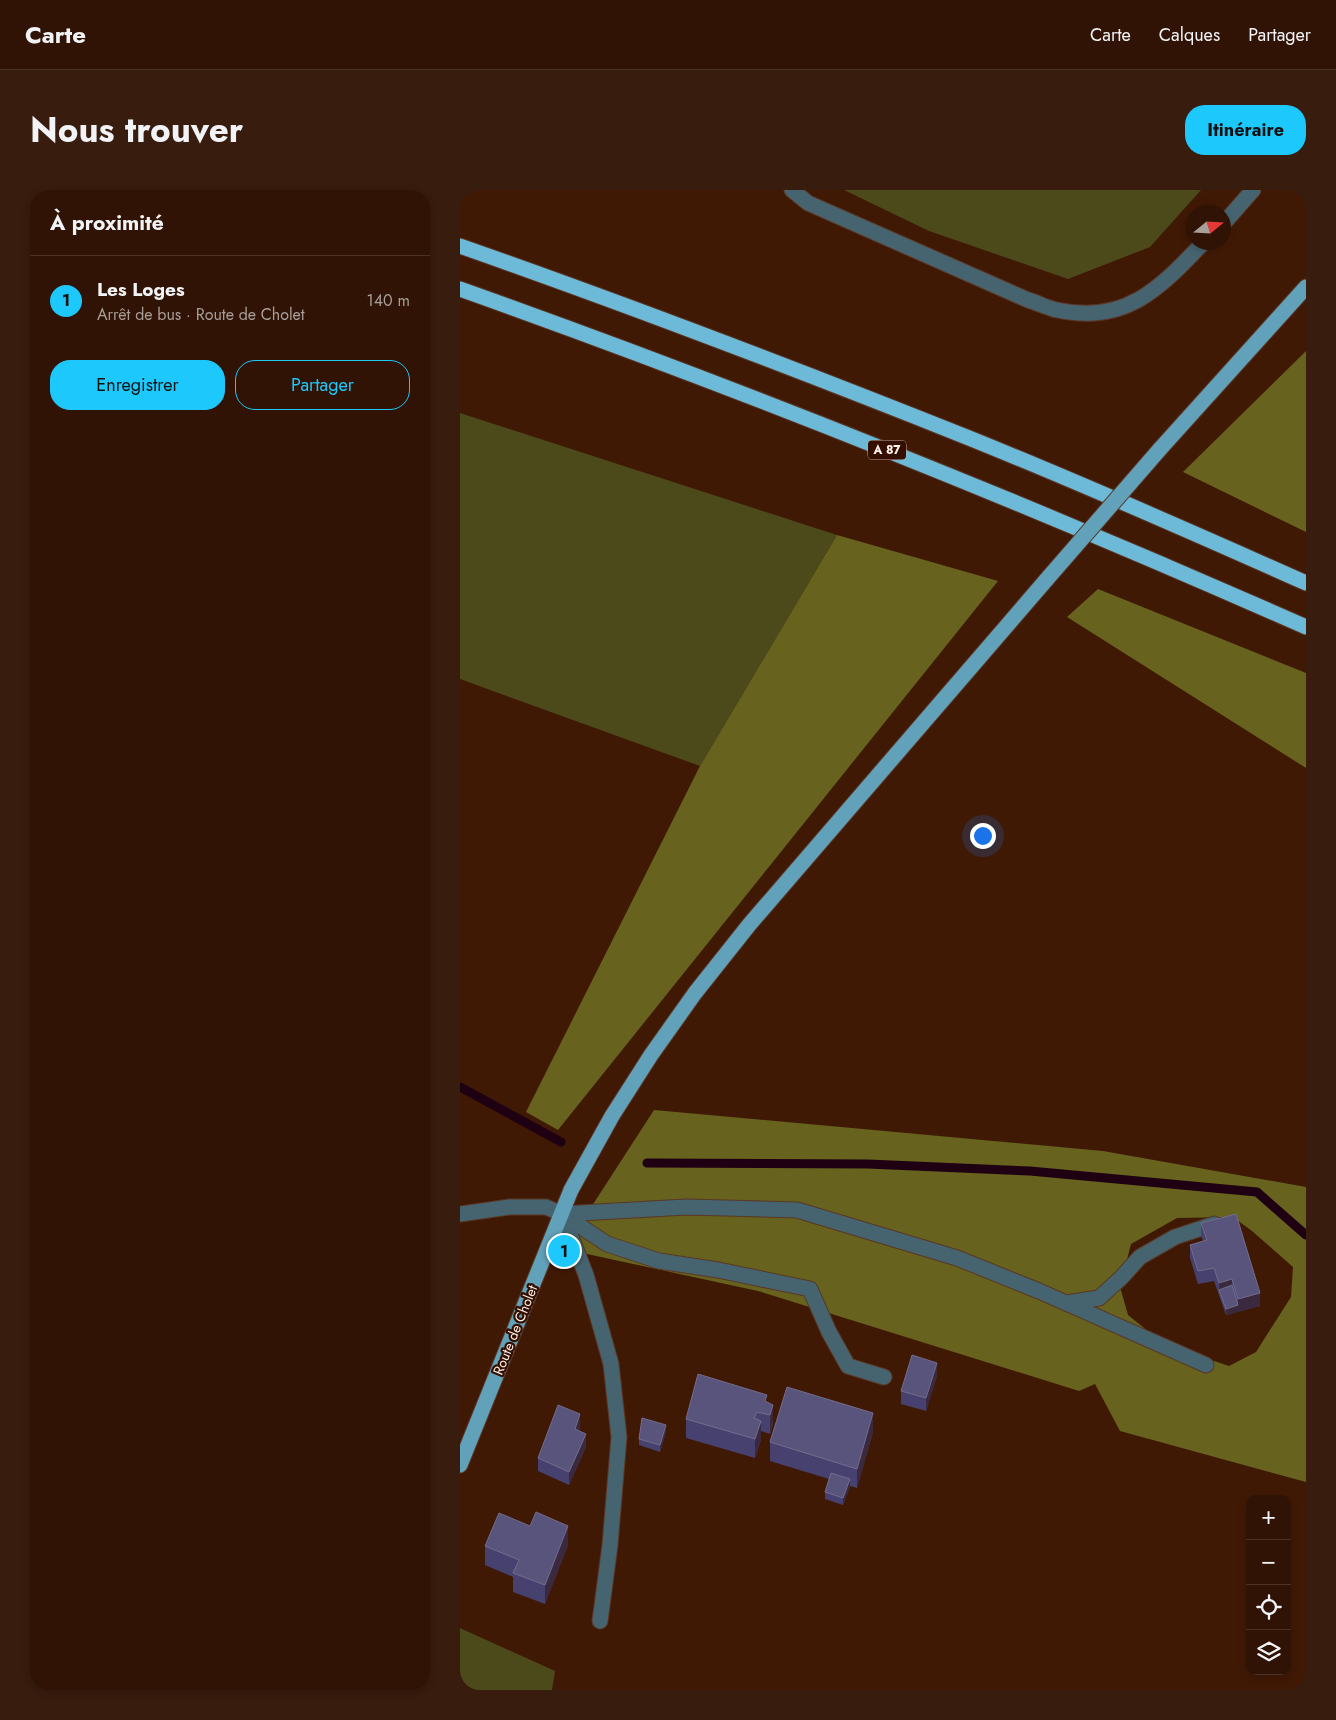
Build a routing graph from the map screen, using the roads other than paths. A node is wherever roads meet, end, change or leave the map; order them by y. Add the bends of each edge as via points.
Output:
1 (792, 190) edge
2 (1253, 190) edge
3 (1231, 215) edge
4 (460, 246) edge
5 (1196, 250) edge
6 (1306, 287) edge
7 (460, 289) edge
8 (1306, 583) edge
9 (1306, 627) edge
10 (460, 1214) edge
11 (562, 1214) junction
12 (1214, 1224) edge
13 (1066, 1303) junction
14 (1206, 1365) dead end
15 (884, 1377) dead end
16 (460, 1465) edge
17 (600, 1622) dead end

1 - 5 street via 808,203 1028,300 1056,310 1082,314 1133,304 1159,287
2 - 3 street
4 - 8 highway via 752,353 972,439
6 - 11 main road, Route de Cholet, bridge via 1160,449 749,925 695,993 612,1116 571,1190
7 - 9 highway, A 87 via 954,476
10 - 11 street via 546,1207
11 - 13 street via 686,1207 796,1210 957,1258
11 - 15 street via 607,1244 659,1261 810,1288 848,1366
11 - 16 main road, Route de Cholet
11 - 17 street via 586,1275 611,1364 618,1437
12 - 13 street via 1175,1237 1140,1258 1099,1298
13 - 14 street

